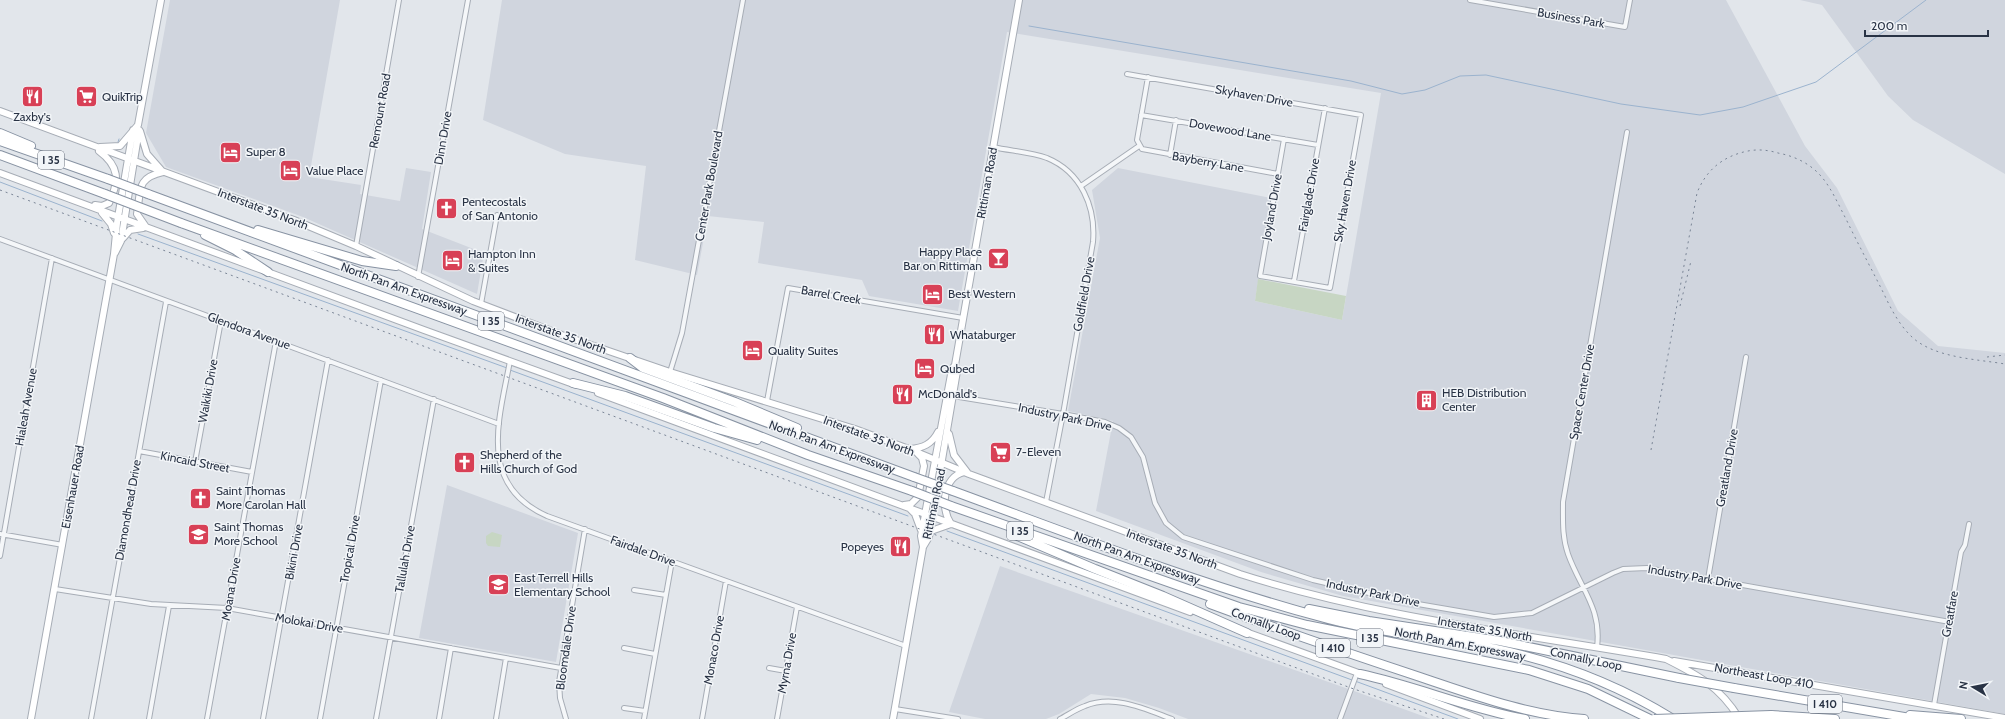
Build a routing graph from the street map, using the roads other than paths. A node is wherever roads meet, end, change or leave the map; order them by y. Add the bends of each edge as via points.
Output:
1 (161, 0) edge
2 (399, 0) edge
3 (468, 0) edge
4 (744, 0) edge
5 (1019, 0) edge
6 (1470, 0) edge
7 (1630, 0) edge
8 (1127, 74) dead end
9 (1148, 77) junction
10 (1325, 108) junction
11 (0, 112) edge
12 (1141, 115) junction
13 (1361, 115) joint
14 (1176, 120) junction
15 (137, 128) junction
16 (1627, 132) dead end
17 (0, 133) edge
18 (1284, 139) junction
19 (0, 141) edge
20 (1318, 145) junction
21 (1140, 146) junction
22 (95, 147) junction
23 (993, 147) junction
24 (0, 155) edge
25 (1170, 155) junction
26 (0, 160) edge
27 (128, 160) junction
28 (135, 162) junction
29 (24, 164) junction
30 (0, 172) edge
31 (163, 172) junction
32 (1278, 174) junction
33 (106, 178) junction
34 (1081, 186) junction
35 (150, 195) junction
36 (86, 204) junction
37 (496, 215) dead end
38 (118, 217) junction
39 (125, 220) junction
40 (181, 223) junction
41 (148, 228) junction
42 (0, 239) edge
43 (118, 240) junction
44 (356, 246) junction
45 (52, 258) junction
46 (396, 266) junction
47 (268, 272) junction
48 (418, 277) junction
49 (110, 280) junction
50 (1294, 281) junction
51 (166, 302) junction
52 (481, 304) junction
53 (964, 318) junction
54 (221, 320) junction
55 (276, 341) junction
56 (1746, 356) dead end
57 (630, 358) junction
58 (328, 360) junction
59 (955, 365) junction
60 (509, 366) junction
61 (670, 372) junction
62 (381, 380) junction
63 (572, 383) junction
64 (953, 396) junction
65 (434, 399) junction
66 (767, 401) junction
67 (1063, 414) junction
68 (499, 424) junction
69 (949, 424) junction
70 (941, 428) junction
71 (830, 445) junction
72 (909, 449) junction
73 (139, 451) junction
74 (918, 453) junction
75 (808, 455) junction
76 (935, 460) junction
77 (195, 462) junction
78 (943, 463) junction
79 (252, 472) junction
80 (967, 473) junction
81 (1046, 502) junction
82 (903, 505) junction
83 (951, 506) junction
84 (926, 514) junction
85 (933, 517) junction
86 (951, 524) junction
87 (1969, 524) dead end
88 (585, 529) junction
89 (930, 531) junction
90 (2, 534) edge
91 (921, 536) junction
92 (62, 545) junction
93 (923, 547) junction
94 (1089, 555) junction
95 (0, 556) edge
96 (672, 561) junction
97 (1708, 579) junction
98 (726, 581) junction
99 (1585, 587) junction
100 (55, 589) junction
101 (634, 590) dead end
102 (666, 595) junction
103 (112, 598) junction
104 (1255, 598) junction
105 (169, 606) junction
106 (797, 607) junction
107 (227, 608) junction
108 (282, 618) junction
109 (1950, 622) junction
110 (336, 628) junction
111 (1247, 633) junction
112 (391, 638) junction
113 (906, 646) junction
114 (1597, 647) junction
115 (451, 648) junction
116 (624, 648) dead end
117 (655, 654) junction
118 (506, 658) junction
119 (1666, 659) junction
120 (561, 668) junction
121 (769, 668) dead end
122 (786, 672) junction
123 (1356, 677) junction
124 (1617, 689) junction
125 (1934, 705) junction
126 (624, 708) dead end
127 (895, 709) junction
128 (1865, 710) junction
129 (645, 711) junction
130 (1736, 718) edge
131 (2005, 718) edge
132 (31, 719) edge
133 (91, 719) edge
134 (148, 719) edge
135 (207, 719) edge
136 (263, 719) edge
137 (320, 719) edge
138 (376, 719) edge
139 (439, 719) edge
140 (496, 719) edge
141 (566, 719) edge
142 (644, 719) edge
143 (703, 719) edge
144 (777, 719) edge
145 (893, 719) edge
146 (958, 719) edge
147 (1060, 719) edge
148 (1172, 719) edge
149 (1340, 719) edge
150 (1480, 719) edge
151 (1526, 719) edge
152 (1584, 719) edge
153 (1650, 719) edge
154 (1654, 719) edge
155 (1673, 719) edge
156 (1680, 719) edge
157 (1705, 719) edge
158 (1835, 719) edge
159 (1916, 719) edge
160 (1961, 719) edge

1 - 15 main road, Eisenhauer Road
2 - 44 street, Remount Road
3 - 48 street, Dinn Drive
4 - 61 street, Center Park Boulevard via 682,333
5 - 23 main road, Rittiman Road
6 - 7 street, Business Park via 1626,27
8 - 9 street, Skyhaven Drive
9 - 10 street, Skyhaven Drive
9 - 12 street
10 - 13 street, Skyhaven Drive
10 - 20 street, Fairglade Drive
11 - 22 main road, Interstate 35 North
12 - 14 street, Dovewood Lane
12 - 21 street via 1137,140
13 - 50 street, Sky Haven Drive via 1330,288
14 - 18 street, Dovewood Lane
14 - 25 street
15 - 22 main road via 120,146
15 - 27 main road, Eisenhauer Road
15 - 28 main road, Eisenhauer Road
15 - 31 main road via 147,154
16 - 99 street, Space Center Drive via 1563,502 1563,528 1568,553
17 - 33 highway
18 - 20 street, Dovewood Lane
18 - 32 street, Joyland Drive
19 - 33 highway, North Pan Am Expressway / I 35
20 - 50 street, Fairglade Drive
21 - 25 street, Bayberry Lane via 1146,151
21 - 34 street
22 - 27 main road, Interstate 35 North
22 - 36 main road via 113,163 116,176 109,203 102,206
23 - 34 street, Goldfield Drive via 1031,154 1055,162 1068,171
23 - 53 main road, Rittiman Road
24 - 29 highway, North Pan Am Expressway / I 35
25 - 32 street, Bayberry Lane
26 - 29 highway
27 - 28 main road, Interstate 35 North
27 - 38 main road, Eisenhauer Road
28 - 31 main road, Interstate 35 North
28 - 39 main road, Eisenhauer Road
29 - 40 highway, North Pan Am Expressway / I 35, bridge
30 - 36 main road
31 - 41 main road via 147,177 142,185 136,214
31 - 44 main road, Interstate 35 North via 294,220
32 - 50 street, Joyland Drive via 1260,276
33 - 35 highway, North Pan Am Expressway / I 35, bridge
34 - 67 street, Goldfield Drive via 1090,206 1094,232
35 - 46 highway via 202,209 263,231 362,261
35 - 71 highway, North Pan Am Expressway / I 35
36 - 38 main road
36 - 43 main road via 107,217
37 - 52 street
38 - 39 main road
38 - 43 main road, Eisenhauer Road
39 - 41 main road
39 - 43 main road, Eisenhauer Road
40 - 47 highway via 235,250
40 - 75 highway, North Pan Am Expressway / I 35 via 663,398
41 - 43 main road via 130,230
41 - 47 main road
42 - 45 street, Glendora Avenue
43 - 49 main road, Eisenhauer Road
44 - 46 main road, Interstate 35 North
45 - 49 street, Glendora Avenue
45 - 90 street, Hialeah Avenue
46 - 48 main road, Interstate 35 North
47 - 60 main road
48 - 52 main road, Interstate 35 North
49 - 51 street, Glendora Avenue
49 - 92 main road, Eisenhauer Road
51 - 54 street, Glendora Avenue
51 - 73 street, Diamondhead Drive
52 - 57 main road, Interstate 35 North
53 - 59 main road, Rittiman Road
53 - 66 street, Barrel Creek via 788,288
54 - 55 street, Glendora Avenue
54 - 77 street, Waikiki Drive
55 - 58 street, Glendora Avenue
55 - 79 street, Moana Drive
56 - 97 street, Greatland Drive
57 - 61 main road, Interstate 35 North
57 - 71 highway via 643,368 758,411 808,432
58 - 62 street, Glendora Avenue
58 - 108 street, Bikini Drive
59 - 64 main road, Rittiman Road via 957,370
59 - 70 main road, Rittiman Road via 952,369
60 - 63 main road
60 - 68 street, Fairdale Drive
61 - 66 main road, Interstate 35 North
62 - 65 street, Glendora Avenue
62 - 110 street, Tropical Drive
63 - 75 highway via 625,396 714,428
63 - 82 main road
64 - 67 street, Industry Park Drive
64 - 69 main road, Rittiman Road
65 - 68 street, Glendora Avenue
65 - 112 street, Tallulah Drive
66 - 72 main road, Interstate 35 North
67 - 81 street, Goldfield Drive
67 - 99 street, Industry Park Drive via 1105,422 1131,437 1143,457 1155,503 1166,523 1183,537 1216,549 1313,580 1412,603 1494,617 1532,613
68 - 88 street, Fairdale Drive via 498,455 505,478 514,492 539,512
69 - 78 main road, Rittiman Road
69 - 80 main road via 952,449
70 - 72 main road via 936,438 926,446
70 - 76 main road, Rittiman Road
71 - 104 highway, North Pan Am Expressway / I 35, bridge
72 - 74 main road, Interstate 35 North
73 - 77 street, Kincaid Street
73 - 103 street, Diamondhead Drive
74 - 76 main road, Interstate 35 North
74 - 82 main road via 924,466 918,497 911,504
75 - 83 highway, North Pan Am Expressway / I 35, bridge
76 - 78 main road, Interstate 35 North
76 - 84 main road, Rittiman Road
77 - 79 street, Kincaid Street
78 - 80 main road, Interstate 35 North
78 - 85 main road, Rittiman Road
79 - 107 street, Moana Drive
80 - 81 main road, Interstate 35 North
80 - 86 main road via 956,474 949,483 944,512
81 - 114 main road, Interstate 35 North via 1273,584 1357,605
82 - 84 main road
82 - 91 main road via 915,514 919,521
83 - 94 highway, North Pan Am Expressway / I 35
83 - 111 highway via 977,520 1164,596
84 - 85 main road
84 - 91 main road, Rittiman Road
85 - 86 main road
85 - 89 main road, Rittiman Road
86 - 89 main road
86 - 111 main road
87 - 109 street, Greatfare via 1965,545 1960,552
88 - 96 street, Fairdale Drive
88 - 120 street, Bloomdale Drive
89 - 93 main road, Rittiman Road
90 - 92 street
90 - 95 street, Hialeah Avenue
91 - 93 main road, Rittiman Road
92 - 100 main road, Eisenhauer Road
93 - 113 main road, Rittiman Road
94 - 152 highway, Connally Loop / I 410 via 1157,584 1288,633 1464,692 1520,709
94 - 153 highway, North Pan Am Expressway / I 35 via 1216,600 1282,619 1516,666 1601,695
96 - 98 street, Fairdale Drive
96 - 102 street
97 - 99 street, Industry Park Drive via 1638,568 1623,569
97 - 109 street, Industry Park Drive
98 - 106 street, Fairdale Drive
98 - 143 street, Monaco Drive
99 - 114 street, Space Center Drive via 1599,629
100 - 103 street, Molokai Drive
100 - 132 main road, Eisenhauer Road
101 - 102 street
102 - 117 street
103 - 105 street, Molokai Drive
103 - 133 street, Diamondhead Drive
104 - 124 highway, North Pan Am Expressway / I 35 via 1319,617 1522,655 1566,668
104 - 128 highway, Connally Loop / I 410, bridge via 1369,621 1500,641 1679,678
105 - 107 street, Molokai Drive
105 - 134 street
106 - 113 street, Fairdale Drive
106 - 122 street, Myrna Drive
107 - 108 street, Molokai Drive
107 - 135 street, Moana Drive
108 - 110 street, Molokai Drive
108 - 136 street, Bikini Drive
109 - 125 street, Greatfare
110 - 112 street, Molokai Drive
110 - 137 street, Tropical Drive
111 - 123 main road
112 - 115 street, Molokai Drive
112 - 138 street, Tallulah Drive
113 - 127 main road, Rittiman Road
114 - 119 main road, Interstate 35 North
115 - 118 street, Molokai Drive
115 - 139 street
116 - 117 street
117 - 129 street
118 - 120 street, Molokai Drive
118 - 140 street
119 - 125 main road, Northeast Loop 410
119 - 130 main road, Interstate 35 North via 1695,673 1720,692
120 - 141 street, Bloomdale Drive via 560,698
121 - 122 street
122 - 144 street, Myrna Drive
123 - 149 street
123 - 150 main road
123 - 151 highway via 1401,684 1487,711
124 - 155 highway, North Pan Am Expressway / I 35
124 - 156 highway via 1654,704
125 - 131 main road, Northeast Loop 410
126 - 129 street
127 - 145 main road, Rittiman Road
127 - 146 street
128 - 159 highway, Connally Loop / I 410
128 - 160 highway
129 - 142 street
130 - 154 highway, I 410, bridge
130 - 157 highway, bridge
130 - 158 highway, I 410, bridge via 1771,715
147 - 148 street via 1096,702 1112,701 1133,704

